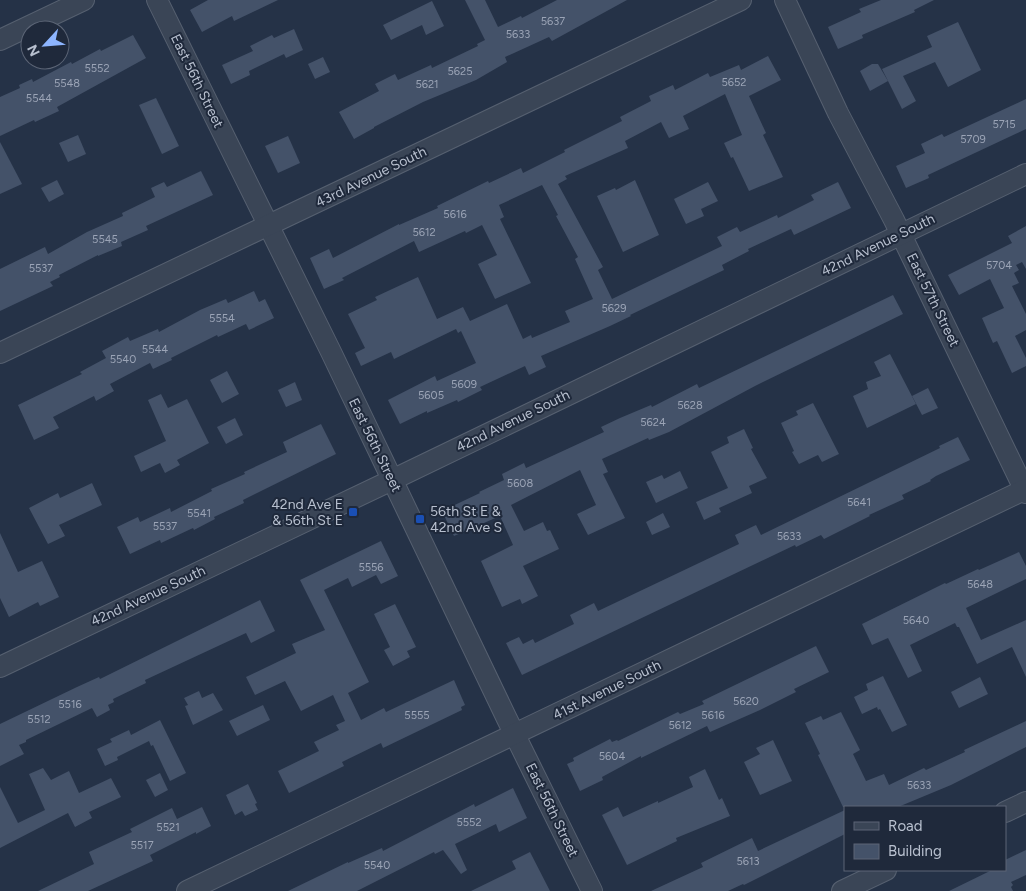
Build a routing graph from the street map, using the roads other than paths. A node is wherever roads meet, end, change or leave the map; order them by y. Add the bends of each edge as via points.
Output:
1 (84, 0) edge
2 (157, 0) edge
3 (741, 0) edge
4 (785, 0) edge
5 (0, 40) edge
6 (1026, 174) edge
7 (268, 226) junction
8 (900, 235) junction
9 (0, 353) edge
10 (392, 480) junction
11 (1025, 491) edge
12 (0, 666) edge
13 (514, 734) junction
14 (1026, 802) edge
15 (1006, 812) edge
16 (884, 871) edge
17 (187, 891) edge
18 (592, 891) edge
19 (842, 891) edge

1 - 5 street
2 - 7 street, East 56th Street
3 - 7 street, 43rd Avenue South
4 - 8 street, East 57th Street
6 - 8 street, 42nd Avenue South
7 - 9 street, 43rd Avenue South
7 - 10 street, East 56th Street
8 - 10 street, 42nd Avenue South
8 - 11 street, East 57th Street
10 - 12 street, 42nd Avenue South
10 - 13 street, East 56th Street
11 - 13 street, 41st Avenue South
13 - 17 street, 41st Avenue South
13 - 18 street, East 56th Street
14 - 15 street
16 - 19 street

